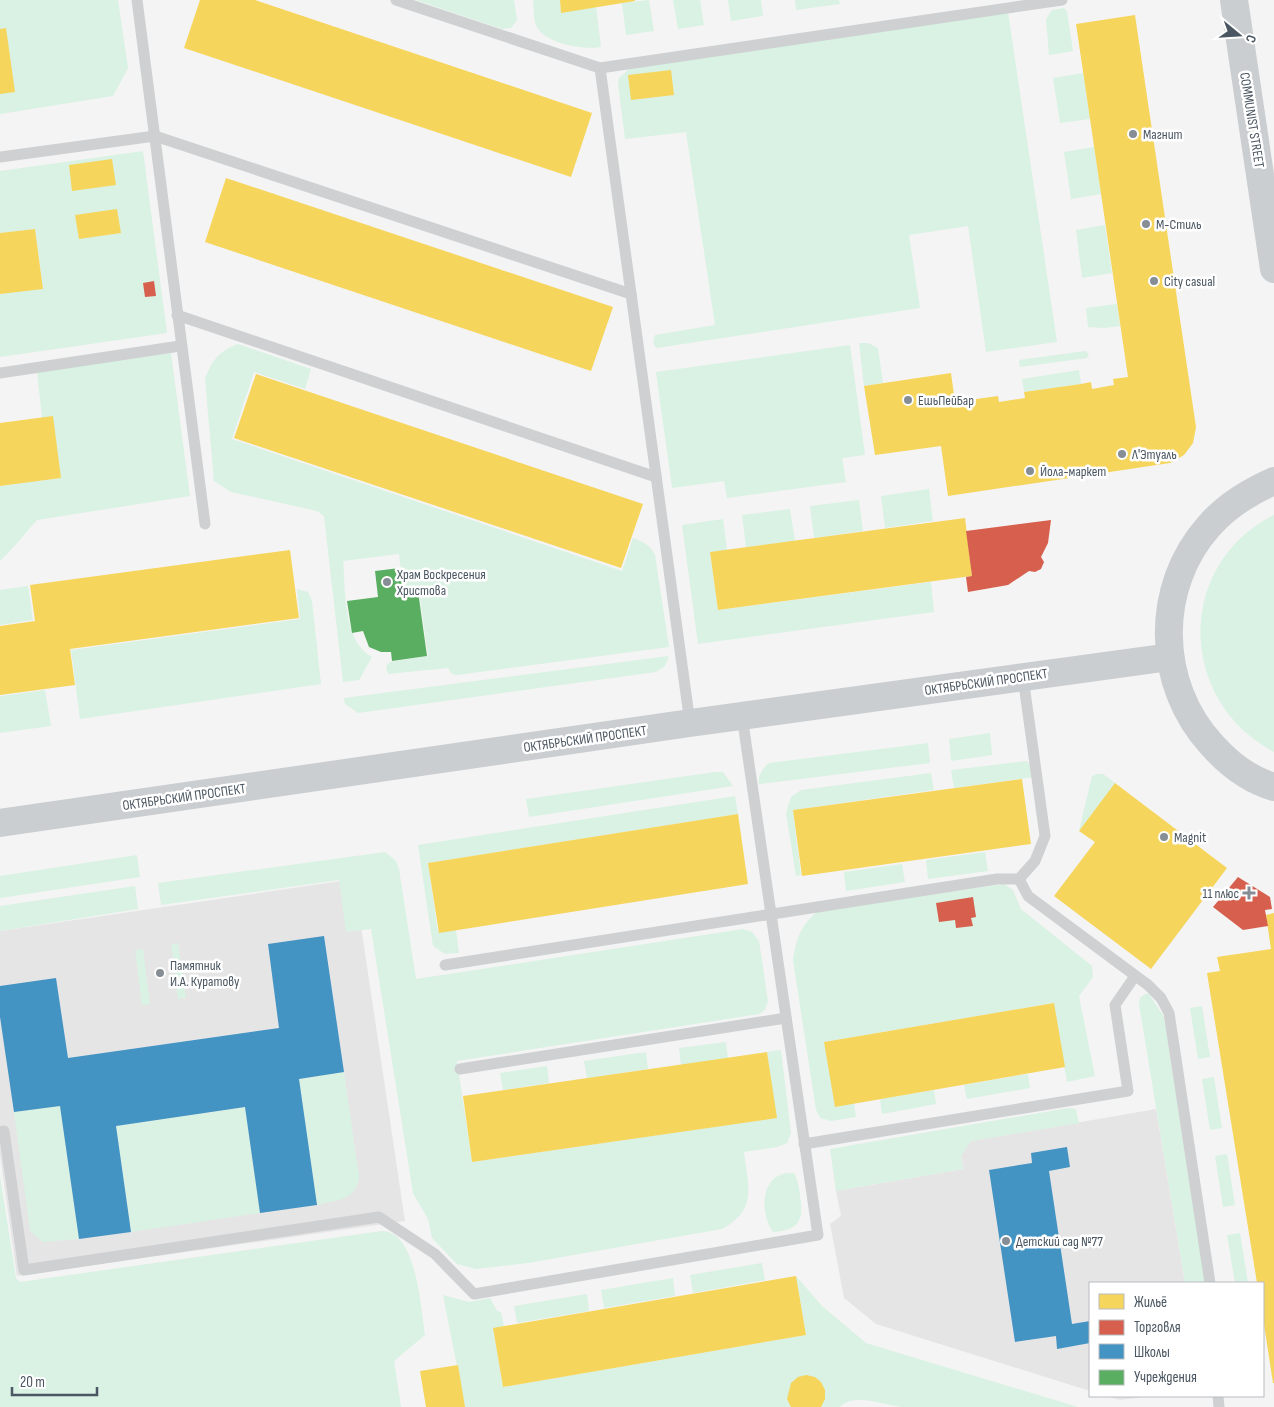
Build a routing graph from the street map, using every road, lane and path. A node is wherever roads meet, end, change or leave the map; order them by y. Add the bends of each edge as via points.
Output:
1 (137, 0) edge
2 (396, 0) edge
3 (1062, 0) edge
4 (1234, 0) edge
5 (600, 68) junction
6 (155, 136) junction
7 (0, 157) edge
8 (1274, 269) edge
9 (631, 294) junction
10 (176, 315) junction
11 (180, 346) junction
12 (0, 373) edge
13 (656, 477) junction
14 (1274, 481) edge
15 (205, 524) dead end
16 (1170, 657) junction
17 (1023, 677) junction
18 (742, 716) junction
19 (690, 723) junction
20 (1273, 788) edge
21 (0, 823) edge
22 (1019, 879) junction
23 (771, 914) junction
24 (446, 965) dead end
25 (1136, 976) junction
26 (786, 1018) junction
27 (460, 1069) dead end
28 (0, 1132) edge
29 (804, 1144) junction
30 (1210, 1282) edge

1 - 6 lane
2 - 5 lane
3 - 5 lane
4 - 8 main road, СOMMUNIST STREET
5 - 9 lane
6 - 7 lane
6 - 9 lane
6 - 10 lane
9 - 13 lane
10 - 11 lane
10 - 13 lane
11 - 12 lane
11 - 15 lane
13 - 19 lane
14 - 16 main road via 1228,506 1192,549 1179,574 1172,601 1168,629
16 - 17 main road, ОКТЯБРЬСКИЙ ПРОСПЕКТ
16 - 20 main road via 1187,711 1203,735 1222,756
17 - 18 main road, ОКТЯБРЬСКИЙ ПРОСПЕКТ
17 - 22 lane via 1045,836 1035,861
18 - 19 main road, ОКТЯБРЬСКИЙ ПРОСПЕКТ
18 - 23 lane
19 - 21 main road, ОКТЯБРЬСКИЙ ПРОСПЕКТ
22 - 23 lane via 997,879
22 - 25 lane via 1028,896
23 - 24 lane
23 - 26 lane
25 - 29 lane via 1114,1005 1128,1091
25 - 30 lane via 1161,998 1169,1013
26 - 27 lane
26 - 29 lane
28 - 29 lane via 4,1131 24,1270 379,1217 435,1254 474,1294 818,1235

